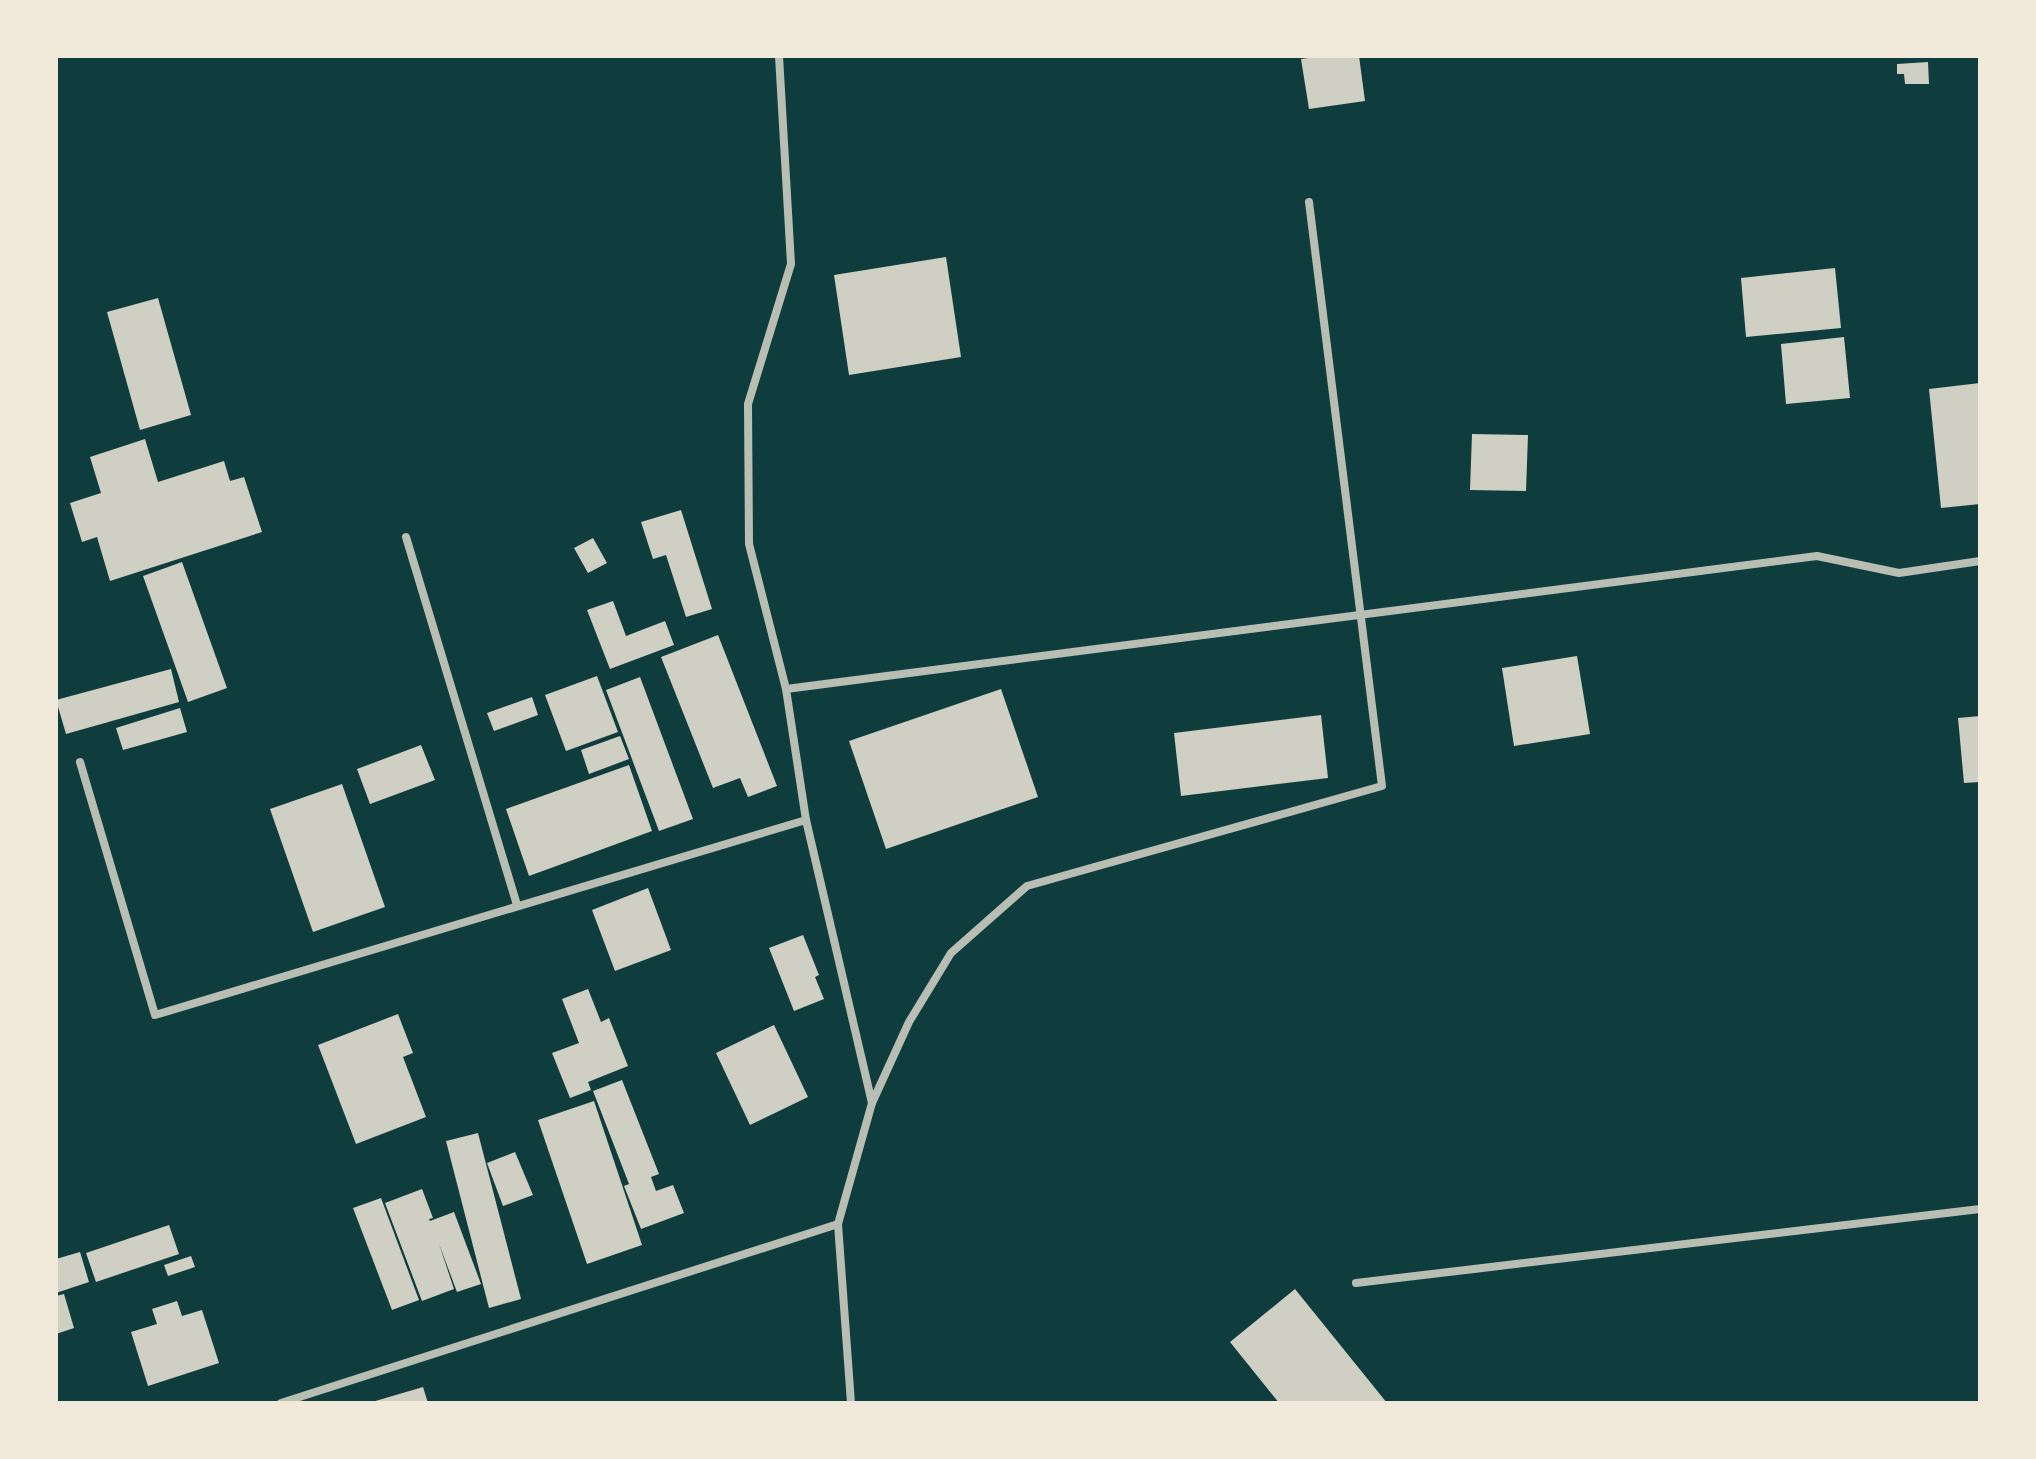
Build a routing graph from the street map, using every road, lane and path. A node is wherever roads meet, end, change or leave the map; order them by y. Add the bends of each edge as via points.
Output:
1 (779, 56) edge
2 (1309, 202) dead end
3 (406, 537) dead end
4 (1980, 561) edge
5 (1360, 615) junction
6 (786, 689) junction
7 (80, 762) dead end
8 (806, 820) junction
9 (517, 905) junction
10 (872, 1103) junction
11 (1980, 1209) edge
12 (838, 1224) junction
13 (1356, 1283) dead end
14 (281, 1403) edge
15 (851, 1403) edge

1 - 6 street via 791,264 748,404 749,544
2 - 5 street
3 - 9 street
4 - 5 street via 1899,573 1817,556
5 - 6 street
5 - 10 street via 1382,786 1027,886 951,953 909,1022
6 - 8 street
7 - 9 street via 155,1015
8 - 9 street
8 - 10 street
10 - 12 street
11 - 13 street
12 - 14 street
12 - 15 street

